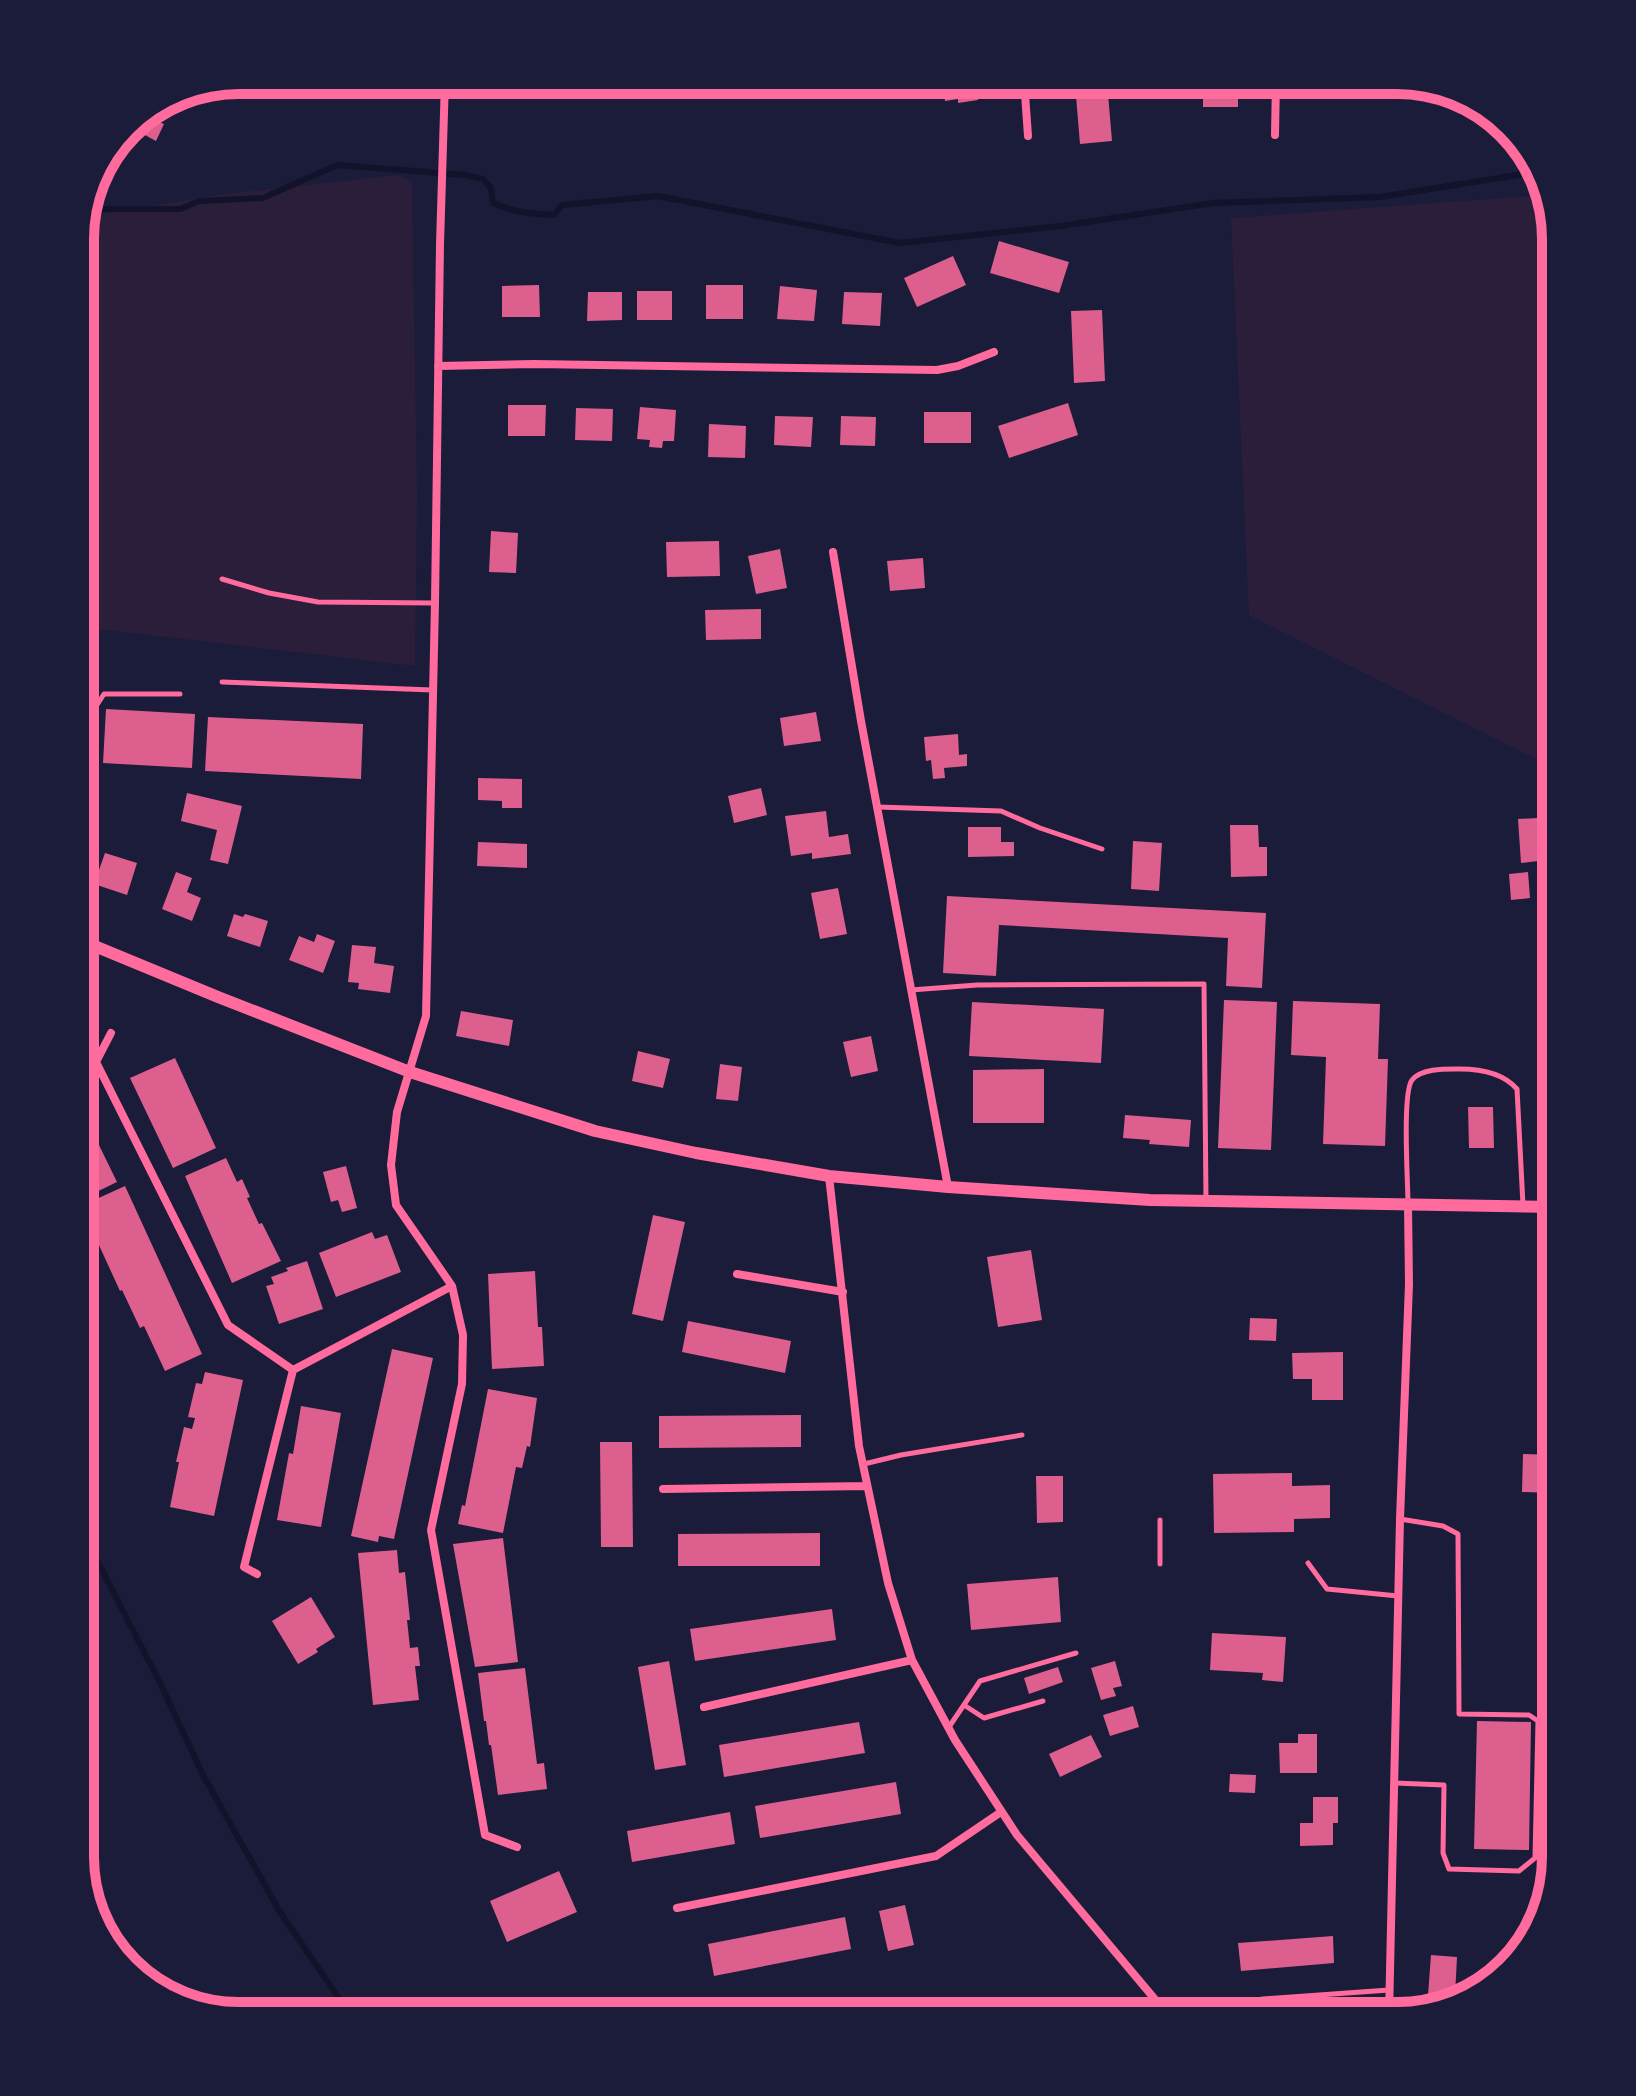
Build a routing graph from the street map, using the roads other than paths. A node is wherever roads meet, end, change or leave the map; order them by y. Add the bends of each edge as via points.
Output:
1 (444, 94) edge
2 (1025, 94) edge
3 (1276, 94) edge
4 (1275, 135) dead end
5 (1028, 136) dead end
6 (994, 352) dead end
7 (438, 366) junction
8 (833, 552) dead end
9 (222, 579) dead end
10 (435, 603) junction
11 (222, 682) dead end
12 (433, 690) junction
13 (180, 694) dead end
14 (94, 709) edge
15 (877, 807) junction
16 (1102, 849) dead end
17 (94, 946) edge
18 (911, 990) junction
19 (111, 1033) dead end
20 (410, 1072) junction
21 (829, 1176) junction
22 (948, 1187) junction
23 (1206, 1202) junction
24 (1408, 1205) junction
25 (1523, 1207) junction
26 (1542, 1207) edge
27 (737, 1274) dead end
28 (452, 1286) junction
29 (843, 1292) junction
30 (293, 1370) junction
31 (1022, 1435) dead end
32 (863, 1464) junction
33 (867, 1486) junction
34 (663, 1489) dead end
35 (1400, 1519) junction
36 (1160, 1520) dead end
37 (1308, 1563) dead end
38 (1160, 1564) dead end
39 (257, 1574) dead end
40 (1399, 1596) junction
41 (1076, 1653) dead end
42 (912, 1660) junction
43 (1043, 1701) dead end
44 (964, 1705) junction
45 (704, 1707) dead end
46 (949, 1728) junction
47 (1395, 1783) junction
48 (1001, 1812) junction
49 (517, 1847) dead end
50 (677, 1908) dead end
51 (1390, 1990) junction
52 (1157, 2002) edge
53 (1245, 2002) edge
54 (1390, 2002) edge

1 - 7 street
2 - 5 street
3 - 4 street
6 - 7 street via 937,370
7 - 10 street
8 - 15 street
9 - 10 lane via 318,602
10 - 12 street
11 - 12 lane
12 - 20 street via 426,1016
13 - 14 lane via 104,694
15 - 16 lane via 1001,811
15 - 18 street
17 - 20 street
18 - 22 street
18 - 23 lane via 1204,984
19 - 30 street via 96,1062 228,1325
20 - 21 street via 595,1131
20 - 28 street via 397,1112 391,1165 396,1205
21 - 22 street
21 - 29 street
22 - 23 street
23 - 24 street
24 - 25 street
24 - 25 lane via 1408,1087 1424,1073 1461,1069 1495,1075 1517,1089
24 - 35 street
25 - 26 street
27 - 29 street
28 - 30 street
28 - 49 street via 463,1335 462,1384 431,1530 485,1835
29 - 32 street
30 - 39 street via 244,1567
31 - 32 lane
32 - 33 street
33 - 34 street
33 - 42 street
35 - 40 street
35 - 47 lane via 1458,1534 1459,1714 1529,1715 1538,1721 1535,1858 1519,1871 1449,1869 1443,1853 1444,1785
36 - 38 lane
37 - 40 lane via 1327,1589
40 - 47 street
41 - 44 lane via 980,1681
42 - 45 street
42 - 46 street
43 - 44 lane via 984,1718
44 - 46 lane
46 - 48 street
47 - 51 street
48 - 50 street via 936,1856
48 - 52 street
51 - 53 lane
51 - 54 street

